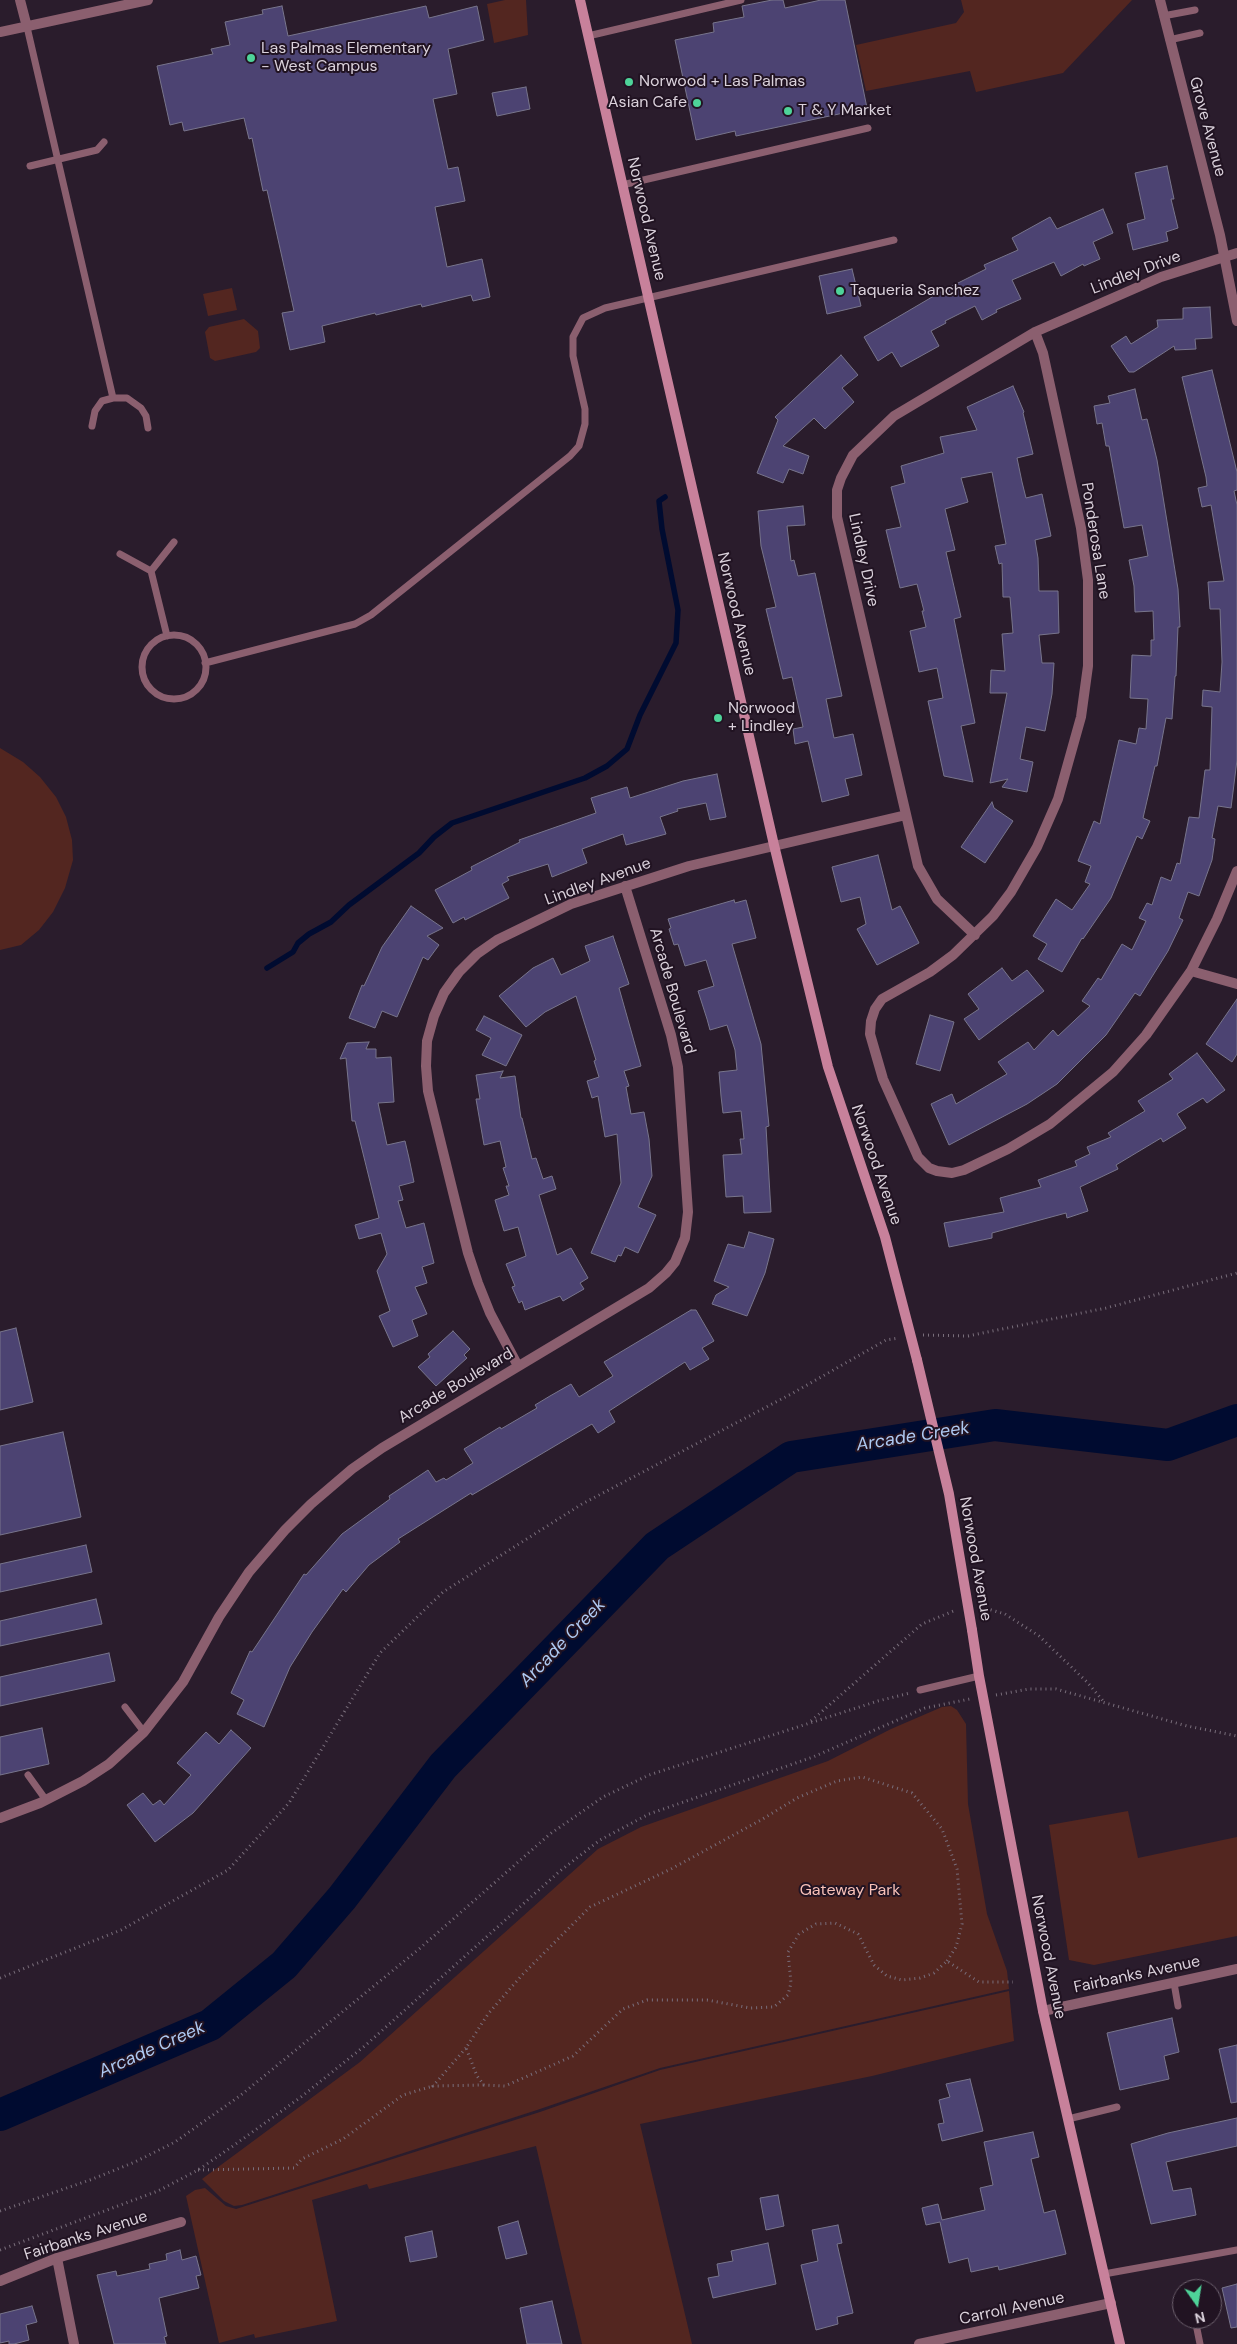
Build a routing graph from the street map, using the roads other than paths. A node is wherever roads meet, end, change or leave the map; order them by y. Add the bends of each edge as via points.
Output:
1 (20, 0) edge
2 (148, 0) edge
3 (580, 0) edge
4 (741, 0) edge
5 (1160, 0) edge
6 (1195, 10) dead end
7 (1163, 16) junction
8 (26, 27) junction
9 (0, 32) edge
10 (1200, 33) dead end
11 (588, 36) junction
12 (1169, 40) junction
13 (868, 128) dead end
14 (104, 142) dead end
15 (58, 159) junction
16 (30, 166) dead end
17 (622, 185) junction
18 (894, 240) dead end
19 (1237, 253) edge
20 (1224, 257) junction
21 (648, 297) junction
22 (1237, 321) edge
23 (1036, 332) junction
24 (113, 398) junction
25 (92, 426) dead end
26 (148, 428) dead end
27 (174, 542) dead end
28 (120, 554) dead end
29 (151, 571) junction
30 (167, 636) junction
31 (205, 663) junction
32 (906, 815) junction
33 (774, 846) junction
34 (1237, 871) edge
35 (625, 886) junction
36 (976, 935) junction
37 (1191, 971) junction
38 (1237, 984) edge
39 (518, 1366) junction
40 (979, 1676) junction
41 (920, 1690) road end
42 (125, 1707) dead end
43 (144, 1732) junction
44 (28, 1776) dead end
45 (46, 1800) junction
46 (0, 1818) edge
47 (1237, 1969) edge
48 (1174, 1983) junction
49 (1178, 2006) dead end
50 (1043, 2011) junction
51 (1117, 2107) dead end
52 (1068, 2119) junction
53 (181, 2222) dead end
54 (1237, 2250) edge
55 (57, 2258) junction
56 (1104, 2274) junction
57 (0, 2281) edge
58 (1111, 2303) junction
59 (1197, 2329) edge
60 (958, 2340) edge
61 (74, 2344) edge
62 (919, 2344) edge
63 (1120, 2344) edge
64 (1200, 2344) edge

1 - 8 street
2 - 8 street
3 - 11 main road, Norwood Avenue
4 - 11 lane
5 - 7 street, Grove Avenue
6 - 7 lane
7 - 12 street, Grove Avenue
8 - 9 street
8 - 15 lane
10 - 12 lane
11 - 17 main road, Norwood Avenue
12 - 20 street, Grove Avenue
13 - 17 lane
14 - 15 lane via 97,150
15 - 16 lane
15 - 24 lane
17 - 21 main road, Norwood Avenue
18 - 21 lane
19 - 20 street, Lindley Drive
20 - 22 street, Grove Avenue
20 - 23 street, Lindley Drive via 1161,277
21 - 31 lane via 605,308 583,318 573,336 573,356 585,424 580,446 570,456 363,620 341,629
21 - 33 main road, Norwood Avenue
23 - 32 street, Lindley Drive via 894,416 853,455 841,478 837,517
23 - 36 street, Ponderosa Lane via 1081,528 1089,588 1088,666 1081,717 1058,800 1011,892
24 - 25 lane via 102,401 95,411
24 - 26 lane via 127,398 141,408
27 - 29 lane
28 - 29 lane
29 - 30 lane
30 - 31 lane via 184,637 194,642
30 - 31 lane via 148,647 142,662 144,679 153,692 174,700 190,695 202,683
32 - 33 street, Lindley Avenue
32 - 36 street, Lindley Drive via 918,866 929,888
33 - 35 street, Lindley Avenue via 689,866
33 - 40 main road, Norwood Avenue, bridge via 828,1067 885,1236 912,1335 949,1494
34 - 37 street
35 - 39 street, Arcade Boulevard via 678,1067 688,1212 685,1238 675,1262 649,1288
35 - 39 street, Lindley Avenue via 571,904 497,940 477,954 458,972 444,993 428,1041 428,1091 468,1253 490,1313
36 - 37 street, Ponderosa Lane via 930,972 882,999 874,1009 871,1021 883,1079 913,1150 929,1168 937,1171 952,1173 964,1170 1008,1149 1076,1104 1113,1072 1146,1036
37 - 38 street
39 - 43 street, Arcade Boulevard via 382,1448 310,1504 249,1572 219,1617 183,1682
40 - 41 lane
40 - 50 main road, Norwood Avenue
42 - 43 lane
43 - 45 street, Arcade Boulevard via 109,1764
44 - 45 lane
45 - 46 street, Arcade Boulevard
47 - 48 street, Fairbanks Avenue
48 - 49 lane
48 - 50 street, Fairbanks Avenue
50 - 52 main road, Norwood Avenue
51 - 52 lane
52 - 56 main road, Norwood Avenue
53 - 55 street, Fairbanks Avenue
54 - 56 lane
55 - 57 street, Fairbanks Avenue
55 - 61 street
56 - 58 main road, Norwood Avenue
58 - 60 street, Carroll Avenue
58 - 63 main road, Norwood Avenue
59 - 64 lane
60 - 62 street, Carroll Avenue

